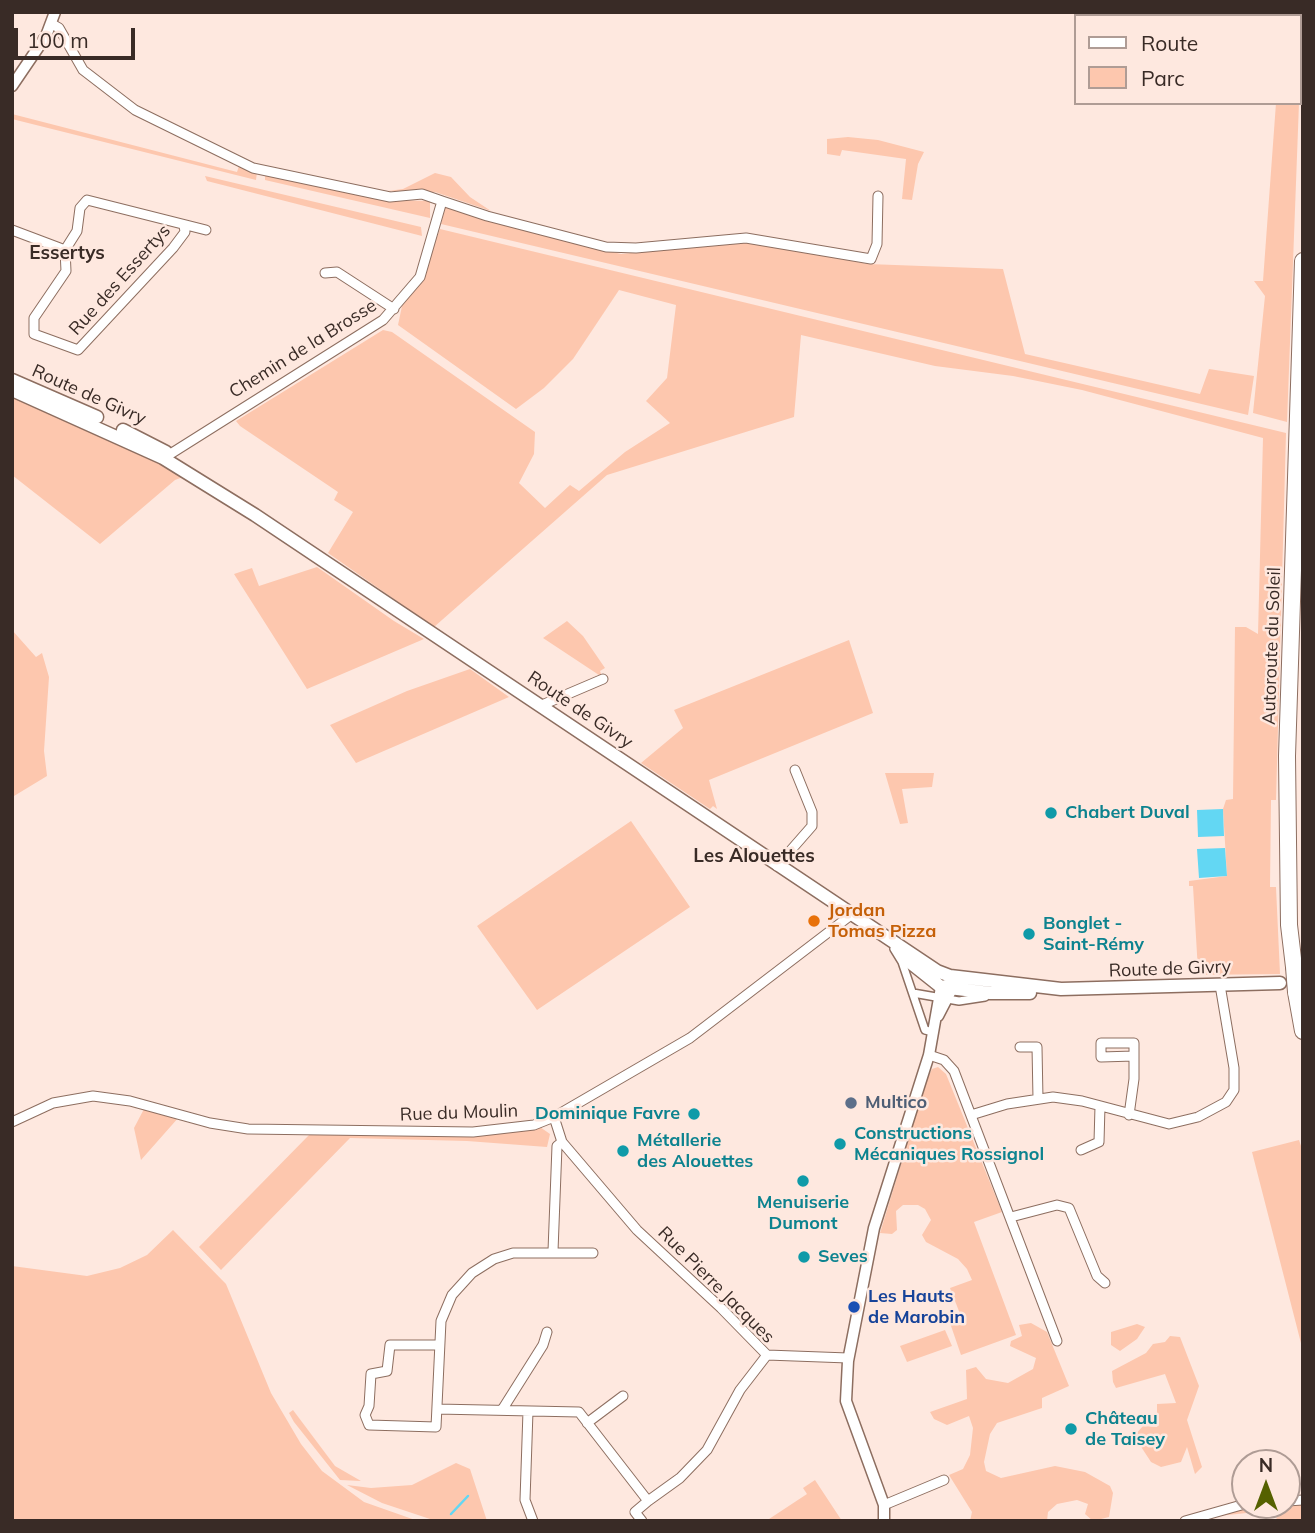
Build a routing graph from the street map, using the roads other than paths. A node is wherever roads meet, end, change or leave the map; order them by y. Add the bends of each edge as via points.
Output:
1 (55, 12) edge
2 (52, 24) junction
3 (12, 86) edge
4 (878, 196) dead end
5 (442, 201) junction
6 (184, 225) junction
7 (12, 230) edge
8 (206, 230) dead end
9 (65, 250) junction
10 (1303, 261) edge
11 (325, 273) dead end
12 (394, 309) junction
13 (12, 380) edge
14 (12, 390) edge
15 (166, 456) junction
16 (603, 679) dead end
17 (542, 705) junction
18 (795, 770) dead end
19 (777, 866) junction
20 (851, 915) junction
21 (883, 937) junction
22 (894, 949) junction
23 (1280, 983) dead end
24 (1220, 985) junction
25 (947, 988) junction
26 (1062, 989) junction
27 (913, 993) junction
28 (934, 1027) junction
29 (1303, 1031) edge
30 (1020, 1047) dead end
31 (929, 1055) junction
32 (1134, 1056) dead end
33 (1038, 1099) junction
34 (1100, 1107) junction
35 (971, 1115) junction
36 (1129, 1115) junction
37 (554, 1117) junction
38 (12, 1122) edge
39 (562, 1142) junction
40 (1081, 1150) dead end
41 (1011, 1217) junction
42 (553, 1251) junction
43 (593, 1253) dead end
44 (1105, 1283) dead end
45 (547, 1332) dead end
46 (1057, 1341) dead end
47 (439, 1345) junction
48 (767, 1355) junction
49 (848, 1358) junction
50 (623, 1396) dead end
51 (437, 1409) junction
52 (502, 1410) junction
53 (528, 1411) junction
54 (587, 1423) junction
55 (944, 1480) dead end
56 (648, 1502) junction
57 (884, 1505) junction
58 (1231, 1509) edge
59 (1207, 1517) edge
60 (533, 1521) edge
61 (642, 1521) edge
62 (884, 1521) edge
63 (1185, 1521) edge

1 - 2 street
2 - 3 street
2 - 5 street via 59,28 83,70 135,110 253,168 390,197 422,194
4 - 5 street via 877,244 871,259 746,238 606,247
5 - 12 street, Chemin de la Brosse via 420,277
6 - 8 street, Rue des Essertys
6 - 9 street, Rue des Essertys via 87,200
6 - 9 street, Rue des Essertys via 185,232 173,247 74,351 34,334 31,324 66,271
7 - 9 street
10 - 29 highway, Autoroute du Soleil, bridge via 1287,756 1289,925
11 - 12 street via 337,272
12 - 15 street, Chemin de la Brosse
13 - 15 main road, Route de Givry via 139,437
14 - 15 main road, Route de Givry
15 - 17 main road, Route de Givry via 212,481 255,515
16 - 17 street
17 - 19 main road, Route de Givry
18 - 19 street via 812,812 812,826
19 - 20 main road, Route de Givry
20 - 21 main road, Route de Givry
20 - 37 street, Rue du Moulin via 723,1015
21 - 22 main road, Route de Givry
21 - 25 main road, Route de Givry
22 - 25 main road, Route de Givry
22 - 27 street
23 - 24 main road, Route de Givry
24 - 26 main road, Route de Givry
24 - 36 street via 1236,1079 1230,1097 1178,1125
25 - 26 main road, Route de Givry via 1007,984
25 - 26 main road, Route de Givry via 990,993
25 - 27 street
25 - 28 street
27 - 28 street via 925,1030
28 - 31 street
30 - 33 street via 1037,1047
31 - 35 street via 950,1064
31 - 49 street via 874,1228
32 - 36 street
33 - 34 street via 1065,1098
33 - 35 street
34 - 36 street
34 - 40 street via 1099,1142
35 - 41 street
37 - 38 street, Rue du Moulin via 534,1125 473,1132 282,1131 220,1125 93,1096 54,1103
37 - 39 street, Rue Pierre Jacques
39 - 42 street via 557,1146
39 - 48 street, Rue Pierre Jacques via 637,1230
41 - 44 street via 1057,1205 1069,1208 1097,1276
41 - 46 street
42 - 43 street
42 - 47 street via 513,1253 472,1273 446,1308
45 - 52 street
47 - 51 street
47 - 51 street via 390,1345 387,1371 371,1374 365,1415 369,1425 436,1427
48 - 49 street
48 - 56 street, Rue Pierre Jacques via 740,1390 707,1450
49 - 57 street via 846,1401
50 - 54 street
51 - 52 street
52 - 53 street
53 - 54 street via 579,1412
53 - 60 street via 525,1500
54 - 56 street
55 - 57 street
56 - 61 street via 635,1511
57 - 62 street
58 - 59 street
59 - 63 street

